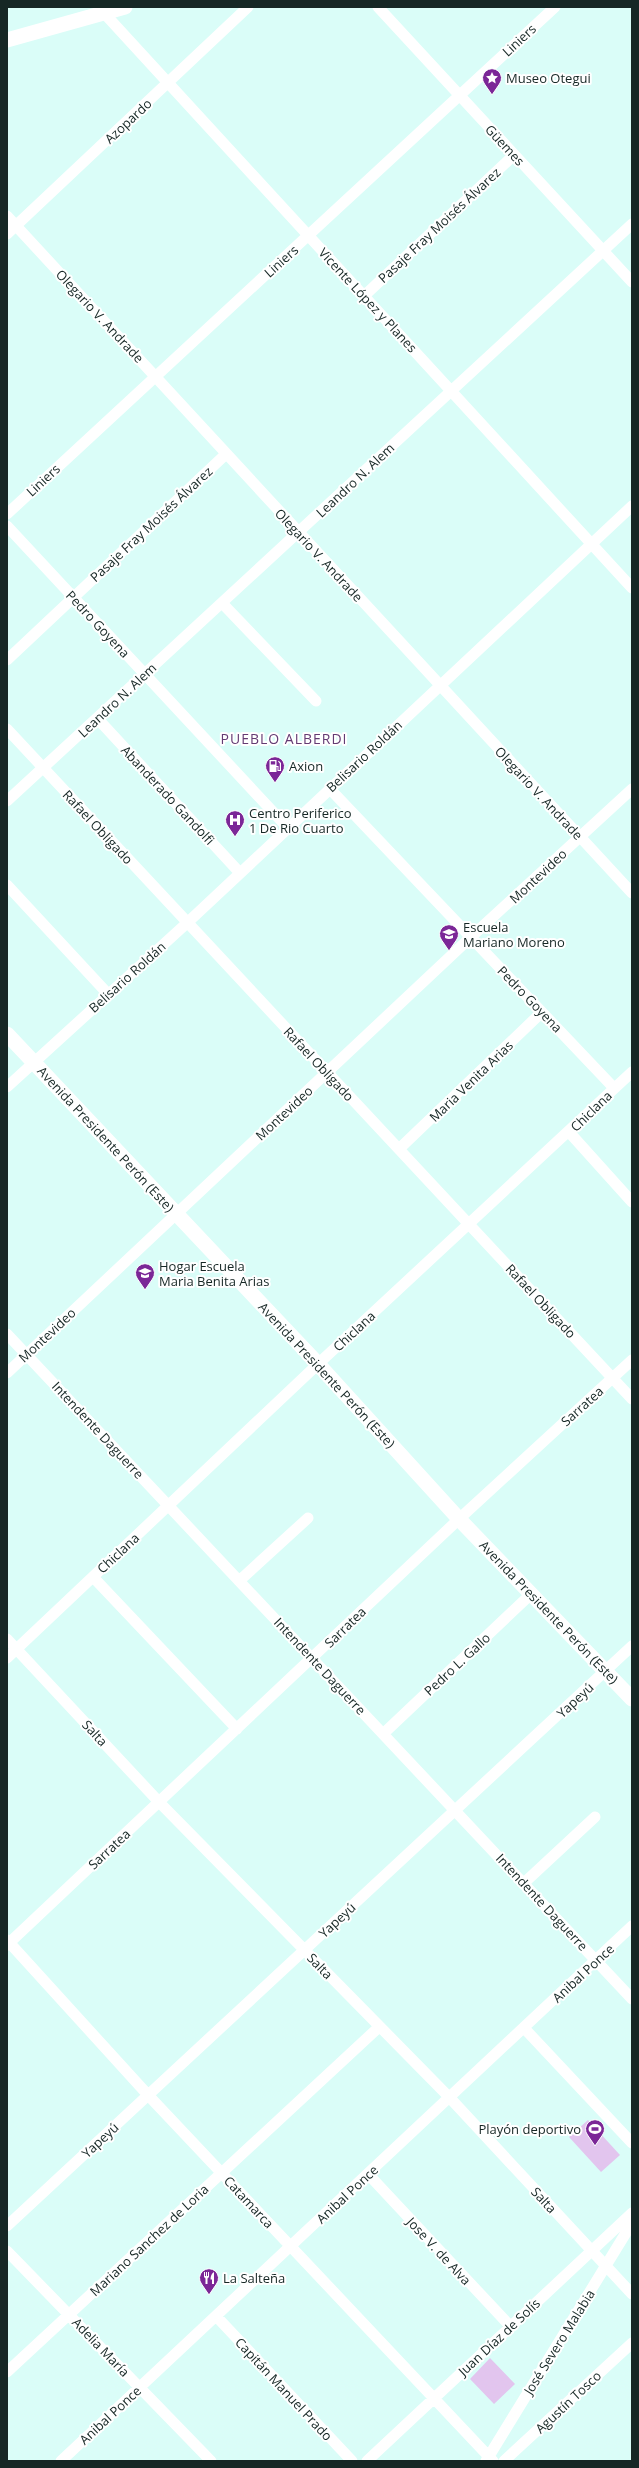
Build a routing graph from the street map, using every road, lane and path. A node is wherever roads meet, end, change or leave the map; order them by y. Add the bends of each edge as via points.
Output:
1 (125, 7) edge
2 (248, 7) edge
3 (378, 7) edge
4 (555, 7) edge
5 (104, 13) junction
6 (7, 40) edge
7 (168, 84) junction
8 (460, 95) junction
9 (514, 155) junction
10 (7, 216) edge
11 (632, 224) edge
12 (16, 226) junction
13 (7, 234) edge
14 (309, 236) junction
15 (603, 251) junction
16 (632, 282) edge
17 (364, 296) junction
18 (154, 375) junction
19 (451, 391) junction
20 (226, 454) junction
21 (632, 506) edge
22 (7, 514) edge
23 (7, 526) edge
24 (299, 533) junction
25 (591, 544) junction
26 (632, 588) edge
27 (74, 598) junction
28 (222, 603) junction
29 (7, 660) edge
30 (145, 674) junction
31 (439, 685) junction
32 (316, 701) dead end
33 (97, 718) junction
34 (7, 729) edge
35 (43, 768) junction
36 (330, 789) junction
37 (632, 790) edge
38 (7, 801) edge
39 (288, 828) junction
40 (581, 837) junction
41 (240, 873) junction
42 (7, 885) edge
43 (632, 893) edge
44 (187, 923) junction
45 (471, 937) junction
46 (108, 994) junction
47 (542, 1012) junction
48 (7, 1034) edge
49 (33, 1062) junction
50 (632, 1072) edge
51 (328, 1073) junction
52 (7, 1086) edge
53 (614, 1088) junction
54 (569, 1132) junction
55 (399, 1149) junction
56 (632, 1202) edge
57 (176, 1214) junction
58 (469, 1225) junction
59 (7, 1334) edge
60 (26, 1355) junction
61 (632, 1360) edge
62 (318, 1364) junction
63 (7, 1373) edge
64 (612, 1378) junction
65 (632, 1399) edge
66 (168, 1506) junction
67 (308, 1518) dead end
68 (459, 1519) junction
69 (93, 1577) junction
70 (239, 1581) junction
71 (531, 1594) junction
72 (7, 1639) edge
73 (632, 1646) edge
74 (17, 1649) junction
75 (7, 1658) edge
76 (312, 1658) junction
77 (606, 1671) junction
78 (632, 1699) edge
79 (237, 1729) junction
80 (383, 1734) junction
81 (159, 1802) junction
82 (455, 1810) junction
83 (595, 1817) dead end
84 (524, 1883) junction
85 (632, 1926) edge
86 (8, 1942) edge
87 (304, 1950) junction
88 (596, 1960) junction
89 (632, 1999) edge
90 (379, 2027) junction
91 (524, 2028) junction
92 (148, 2095) junction
93 (450, 2098) junction
94 (632, 2143) edge
95 (222, 2173) junction
96 (369, 2174) junction
97 (632, 2213) edge
98 (632, 2223) edge
99 (7, 2226) edge
100 (291, 2247) junction
101 (7, 2250) edge
102 (590, 2250) junction
103 (606, 2265) junction
104 (632, 2294) edge
105 (69, 2314) junction
106 (216, 2316) junction
107 (511, 2327) junction
108 (632, 2343) edge
109 (7, 2372) edge
110 (140, 2387) junction
111 (433, 2399) junction
112 (489, 2459) edge
113 (61, 2461) edge
114 (211, 2461) edge
115 (352, 2461) edge
116 (367, 2461) edge
117 (504, 2461) edge

1 - 5 main road
2 - 7 street, Azopardo
3 - 8 street, Güemes
4 - 8 street, Liniers
5 - 6 main road
5 - 7 street, Vicente López y Planes
7 - 12 street, Azopardo
7 - 14 street, Vicente López y Planes
8 - 9 street, Güemes
8 - 14 street, Liniers
9 - 15 street, Güemes
9 - 17 street, Pasaje Fray Moisés Álvarez
10 - 12 street, Olegario V. Andrade
11 - 15 street, Leandro N. Alem
12 - 13 street, Azopardo
12 - 18 street, Olegario V. Andrade
14 - 17 street, Vicente López y Planes
14 - 18 street, Liniers
15 - 16 street, Güemes
15 - 19 street, Leandro N. Alem
17 - 19 street, Vicente López y Planes
18 - 20 street, Olegario V. Andrade
18 - 22 street, Liniers
19 - 24 street, Leandro N. Alem
19 - 25 street, Vicente López y Planes
20 - 24 street, Olegario V. Andrade
20 - 27 street, Pasaje Fray Moisés Álvarez
21 - 25 street, Belisario Roldán
23 - 27 street, Pedro Goyena
24 - 28 street, Leandro N. Alem
24 - 31 street, Olegario V. Andrade
25 - 26 street, Vicente López y Planes
25 - 31 street, Belisario Roldán
27 - 29 street, Pasaje Fray Moisés Álvarez
27 - 30 street, Pedro Goyena
28 - 30 street, Leandro N. Alem
28 - 32 street
30 - 33 street, Leandro N. Alem
30 - 39 street, Pedro Goyena
31 - 36 street, Belisario Roldán
31 - 40 street, Olegario V. Andrade
33 - 35 street, Leandro N. Alem
33 - 41 street, Abanderado Gandolfi
34 - 35 street, Rafael Obligado
35 - 38 street, Leandro N. Alem
35 - 44 street, Rafael Obligado
36 - 39 street, Belisario Roldán
36 - 45 street, Pedro Goyena
37 - 40 street, Montevideo
39 - 41 street, Belisario Roldán
40 - 43 street, Olegario V. Andrade
40 - 45 street, Montevideo
41 - 44 street, Belisario Roldán
42 - 46 street
44 - 46 street, Belisario Roldán
44 - 51 street, Rafael Obligado
45 - 47 street, Pedro Goyena
45 - 51 street, Montevideo
46 - 49 street, Belisario Roldán
47 - 53 street, Pedro Goyena
47 - 55 street, Maria Venita Arias
48 - 49 main road, Avenida Presidente Perón (Este)
49 - 52 street, Belisario Roldán
49 - 57 main road, Avenida Presidente Perón (Este)
50 - 53 street, Chiclana
51 - 55 street, Rafael Obligado
51 - 57 street, Montevideo
53 - 54 street, Chiclana
54 - 56 street
54 - 58 street, Chiclana
55 - 58 street, Rafael Obligado
57 - 60 street, Montevideo
57 - 62 main road, Avenida Presidente Perón (Este)
58 - 62 street, Chiclana
58 - 64 street, Rafael Obligado
59 - 60 street, Intendente Daguerre
60 - 63 street, Montevideo
60 - 66 street, Intendente Daguerre
61 - 64 street, Sarratea
62 - 66 street, Chiclana
62 - 68 main road, Avenida Presidente Perón (Este)
64 - 65 street, Rafael Obligado
64 - 68 street, Sarratea
66 - 69 street, Chiclana
66 - 70 street, Intendente Daguerre
67 - 70 street
68 - 71 main road, Avenida Presidente Perón (Este)
68 - 76 street, Sarratea
69 - 74 street, Chiclana
69 - 79 street
70 - 76 street, Intendente Daguerre
71 - 77 main road, Avenida Presidente Perón (Este)
71 - 80 street, Pedro L. Gallo
72 - 74 street, Salta
73 - 77 street, Yapeyú
74 - 75 street, Chiclana
74 - 81 street, Salta
76 - 79 street, Sarratea
76 - 80 street, Intendente Daguerre
77 - 78 main road, Avenida Presidente Perón (Este)
77 - 82 street, Yapeyú
79 - 81 street, Sarratea
80 - 82 street, Intendente Daguerre
81 - 86 street, Sarratea
81 - 87 street, Salta
82 - 84 street, Intendente Daguerre
82 - 87 street, Yapeyú
83 - 84 street
84 - 88 street, Intendente Daguerre
85 - 88 street, Anibal Ponce
86 - 92 street, Catamarca
87 - 90 street, Salta
87 - 92 street, Yapeyú
88 - 89 street, Intendente Daguerre
88 - 91 street, Anibal Ponce
90 - 93 street, Salta
90 - 95 street, Mariano Sanchez de Loria
91 - 93 street, Anibal Ponce
91 - 94 street
92 - 95 street, Catamarca
92 - 99 street, Yapeyú
93 - 96 street, Anibal Ponce
93 - 102 street, Salta
95 - 100 street, Catamarca
95 - 105 street, Mariano Sanchez de Loria
96 - 100 street, Anibal Ponce
96 - 107 street, Jose V. de Alva
97 - 102 street, Juan Díaz de Solís
98 - 103 street, José Severo Malabia
100 - 106 street, Anibal Ponce
100 - 111 street, Catamarca
101 - 105 street, Adelia María
102 - 103 street, Salta
102 - 107 street, Juan Díaz de Solís
103 - 104 street, Salta
103 - 112 street, José Severo Malabia
105 - 109 street, Mariano Sanchez de Loria
105 - 110 street, Adelia María
106 - 110 street, Anibal Ponce
106 - 115 street, Capitán Manuel Prado
107 - 111 street, Juan Díaz de Solís
108 - 117 street, Agustín Tosco
110 - 113 street, Anibal Ponce
110 - 114 street, Adelia María
111 - 112 street, Catamarca
111 - 116 street, Juan Díaz de Solís

